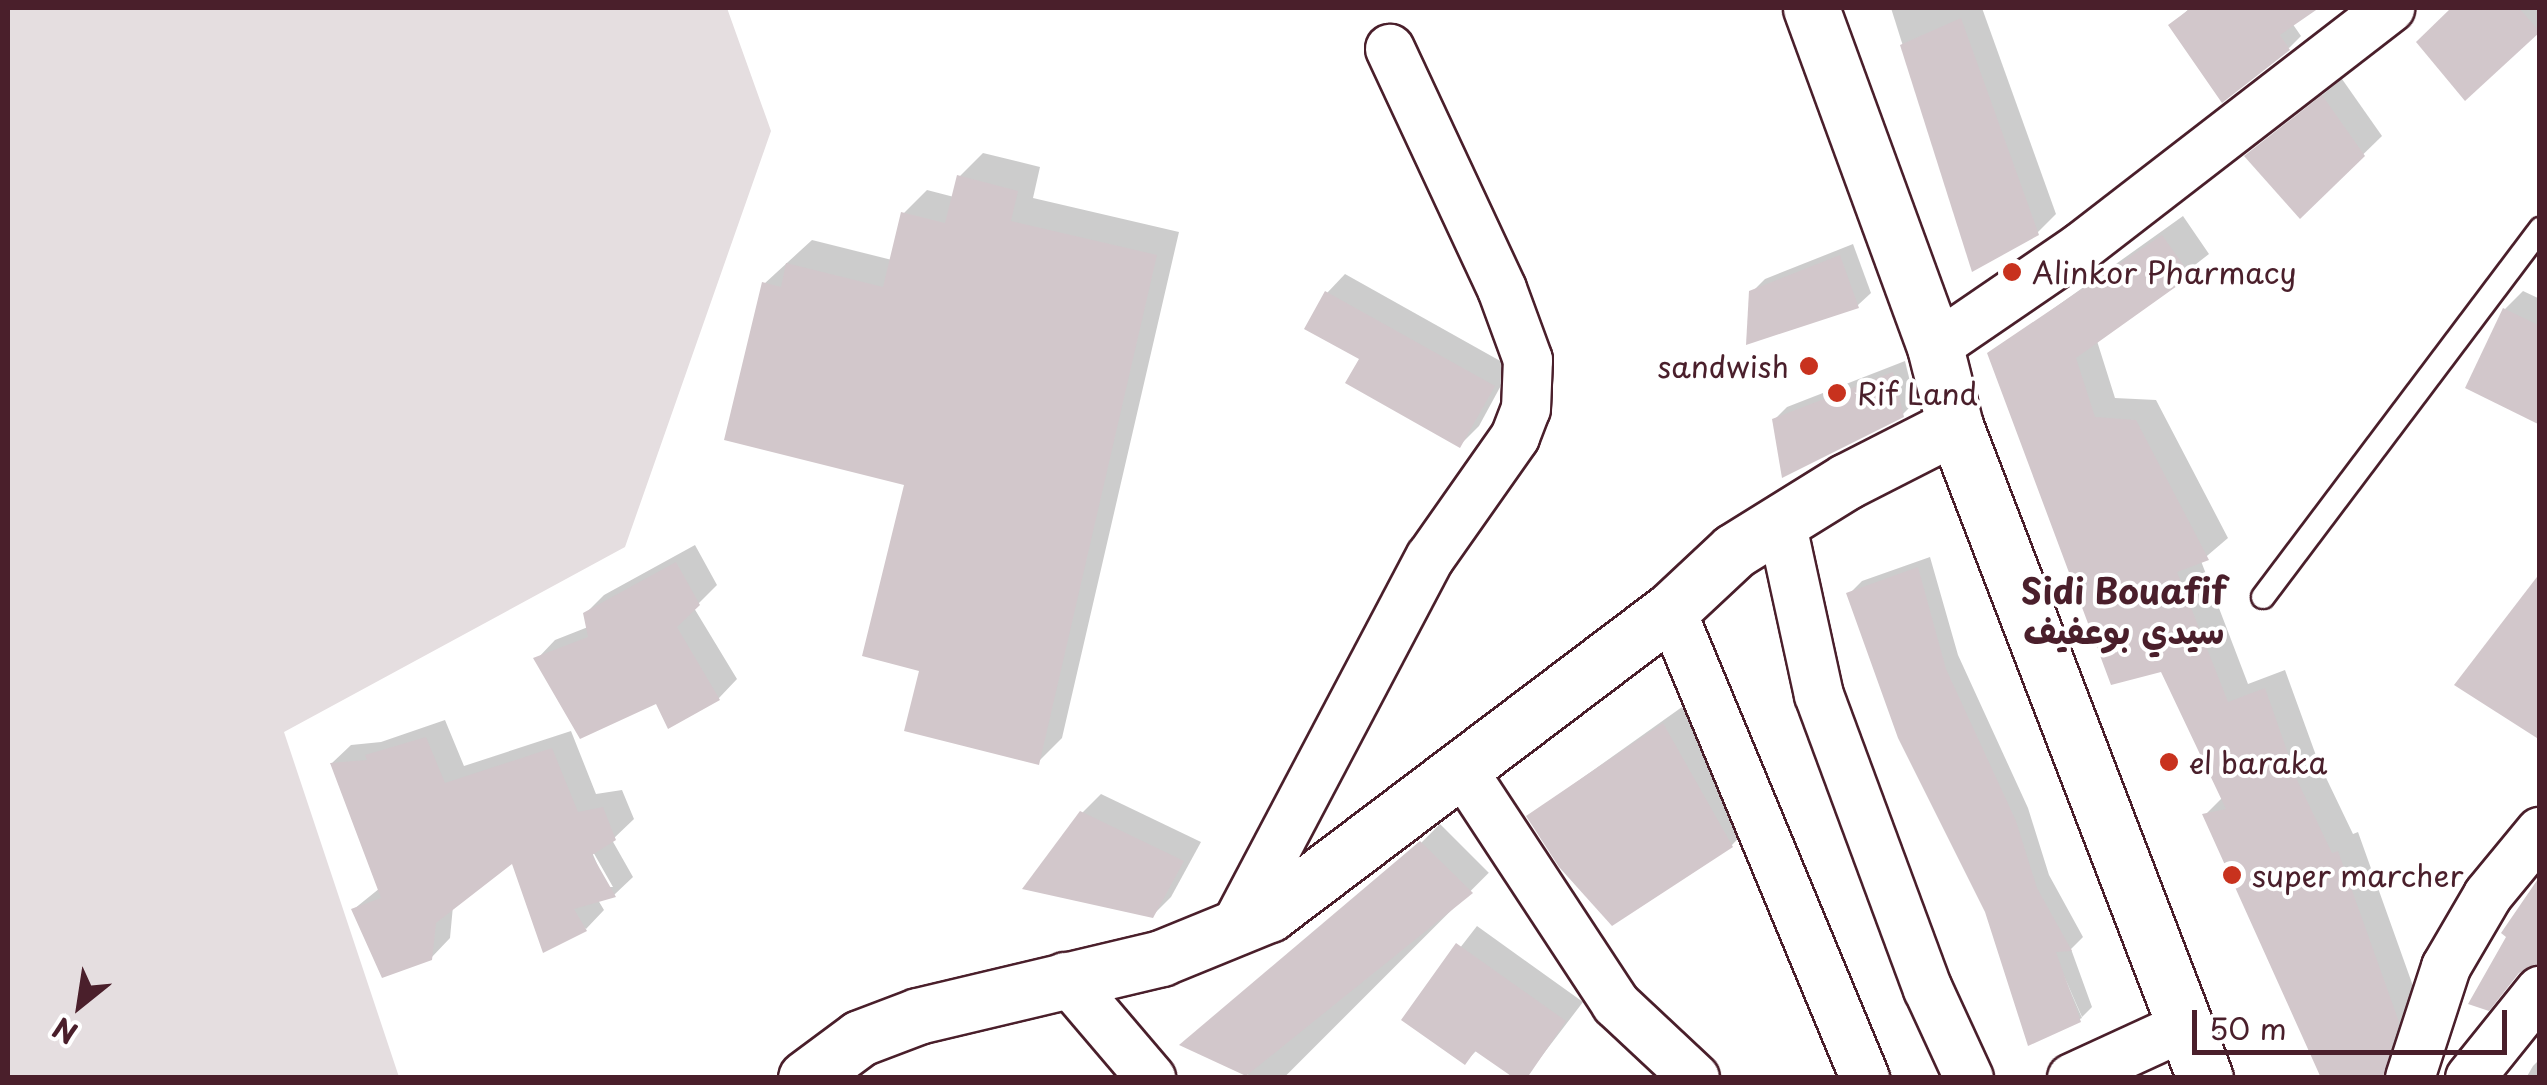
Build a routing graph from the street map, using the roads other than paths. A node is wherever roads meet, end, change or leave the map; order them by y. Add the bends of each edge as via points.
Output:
1 (1810, 8) edge
2 (2390, 8) edge
3 (1390, 49) dead end
4 (2540, 229) edge
5 (1935, 347) junction
6 (1955, 426) junction
7 (1781, 522) junction
8 (2262, 596) dead end
9 (1671, 610) junction
10 (1463, 772) junction
11 (2540, 832) edge
12 (1233, 931) junction
13 (1065, 977) junction
14 (2540, 991) edge
15 (2184, 1027) junction
16 (806, 1078) edge
17 (1151, 1078) edge
18 (1694, 1078) edge
19 (1865, 1078) edge
20 (1969, 1078) edge
21 (2072, 1078) edge
22 (2205, 1078) edge
23 (2410, 1078) edge
24 (2470, 1078) edge

1 - 5 main road
2 - 5 street via 2082,247
3 - 12 street via 1502,289 1528,360 1526,409 1515,436 1430,558
4 - 8 lane
5 - 6 main road
6 - 7 main road
6 - 15 main road via 2146,913
7 - 9 main road via 1734,550
7 - 20 street via 1819,695 1928,989
9 - 10 main road
9 - 19 street
10 - 12 main road via 1347,860
10 - 18 street via 1616,1004
11 - 23 street via 2488,895 2446,966
12 - 13 main road via 1161,958
13 - 16 main road via 860,1038
13 - 17 street
14 - 24 street
15 - 21 street
15 - 22 main road

